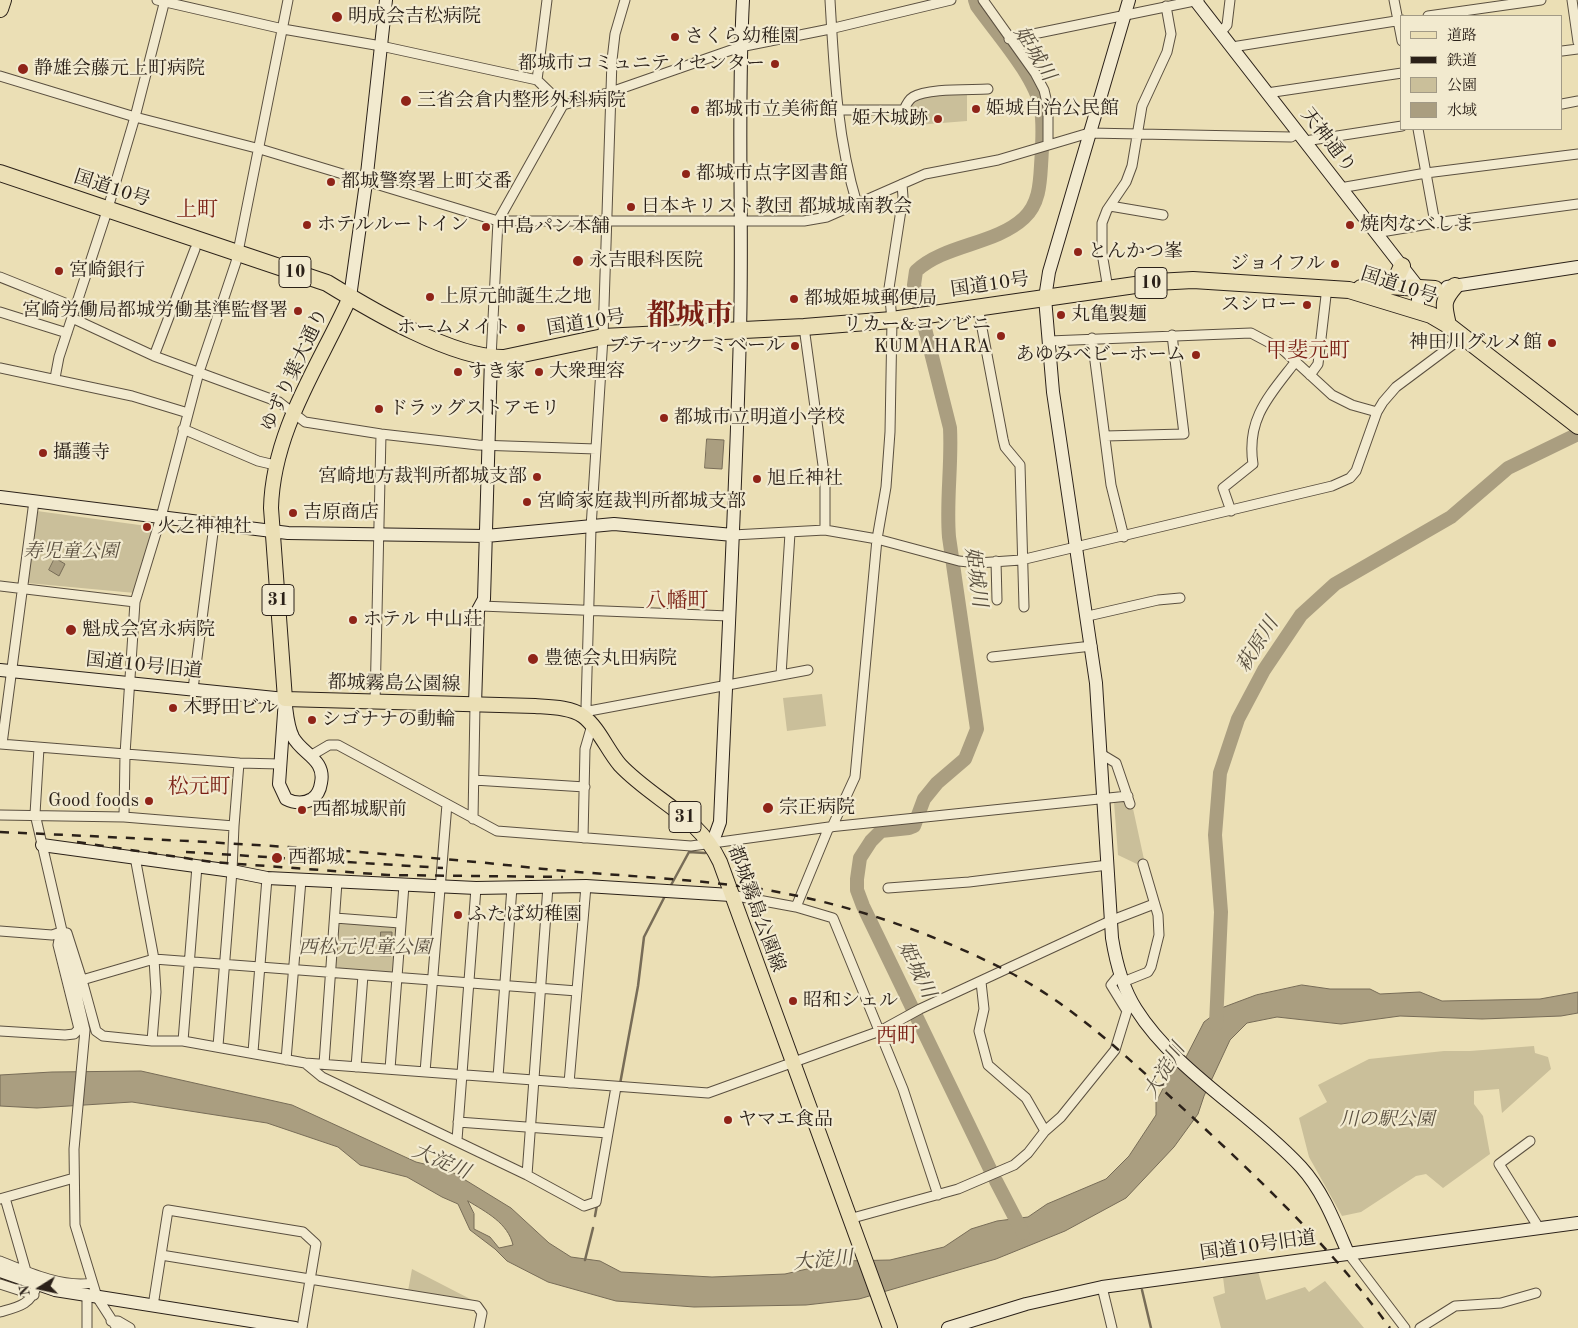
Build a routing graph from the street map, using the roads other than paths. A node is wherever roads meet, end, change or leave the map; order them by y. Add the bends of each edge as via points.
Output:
1 (3, 0) edge
2 (288, 0) edge
3 (386, 0) edge
4 (547, 0) edge
5 (625, 0) edge
6 (743, 0) edge
7 (830, 0) edge
8 (952, 0) edge
9 (983, 0) edge
10 (1129, 0) edge
11 (1196, 0) edge
12 (1230, 0) edge
13 (1394, 0) edge
14 (1541, 0) edge
15 (1572, 0) edge
16 (162, 1) edge
17 (1166, 6) junction
18 (0, 9) edge
19 (1125, 14) junction
20 (1435, 15) edge
21 (1400, 20) edge
22 (283, 29) junction
23 (830, 29) junction
24 (1220, 32) junction
25 (1010, 39) junction
26 (1578, 42) edge
27 (381, 46) junction
28 (740, 47) junction
29 (1232, 47) junction
30 (1578, 49) edge
31 (1563, 51) edge
32 (1400, 73) edge
33 (0, 76) edge
34 (537, 80) junction
35 (988, 90) dead end
36 (611, 92) junction
37 (1267, 93) junction
38 (1578, 101) edge
39 (1563, 104) edge
40 (563, 105) junction
41 (838, 110) junction
42 (135, 116) junction
43 (1400, 126) edge
44 (1418, 130) edge
45 (1089, 133) junction
46 (1137, 135) junction
47 (1301, 137) junction
48 (1047, 145) junction
49 (260, 149) junction
50 (1578, 154) edge
51 (0, 173) edge
52 (1426, 173) junction
53 (0, 182) edge
54 (366, 183) junction
55 (902, 184) junction
56 (1340, 188) junction
57 (857, 204) junction
58 (1578, 204) edge
59 (1110, 206) junction
60 (106, 213) junction
61 (1163, 215) dead end
62 (498, 221) junction
63 (606, 221) junction
64 (742, 221) junction
65 (1435, 223) junction
66 (1375, 233) junction
67 (195, 249) junction
68 (236, 257) junction
69 (1402, 266) junction
70 (1578, 267) edge
71 (0, 277) edge
72 (1389, 286) junction
73 (1455, 286) junction
74 (1327, 287) junction
75 (1418, 287) junction
76 (1108, 289) junction
77 (1434, 289) junction
78 (1349, 290) junction
79 (350, 297) junction
80 (1045, 298) junction
81 (75, 307) junction
82 (978, 307) junction
83 (1418, 310) junction
84 (0, 312) edge
85 (72, 318) junction
86 (892, 320) junction
87 (1448, 325) junction
88 (804, 327) junction
89 (740, 330) junction
90 (67, 333) junction
91 (1172, 335) junction
92 (603, 337) junction
93 (1463, 337) junction
94 (1092, 338) junction
95 (1048, 340) junction
96 (154, 356) junction
97 (491, 358) junction
98 (1296, 361) junction
99 (0, 368) edge
100 (199, 372) junction
101 (1310, 375) junction
102 (54, 378) junction
103 (293, 412) junction
104 (1377, 412) junction
105 (188, 413) junction
106 (1578, 426) edge
107 (183, 429) junction
108 (381, 434) junction
109 (1105, 436) junction
110 (489, 446) junction
111 (596, 449) junction
112 (275, 465) junction
113 (0, 496) edge
114 (34, 501) junction
115 (1231, 511) junction
116 (161, 517) junction
117 (214, 525) junction
118 (591, 528) junction
119 (825, 530) junction
120 (273, 532) junction
121 (790, 533) junction
122 (379, 535) junction
123 (733, 535) junction
124 (486, 536) junction
125 (1124, 536) junction
126 (877, 539) junction
127 (1077, 547) junction
128 (1021, 560) junction
129 (996, 561) junction
130 (0, 586) edge
131 (23, 589) junction
132 (1180, 598) dead end
133 (997, 600) dead end
134 (135, 602) junction
135 (481, 606) junction
136 (1024, 607) dead end
137 (589, 611) junction
138 (729, 616) junction
139 (1088, 616) junction
140 (1092, 646) junction
141 (992, 657) dead end
142 (808, 670) dead end
143 (6, 671) edge
144 (781, 675) junction
145 (130, 684) junction
146 (726, 686) junction
147 (193, 689) junction
148 (285, 699) junction
149 (376, 703) junction
150 (475, 705) junction
151 (587, 720) junction
152 (1, 744) edge
153 (39, 748) junction
154 (124, 754) junction
155 (1101, 754) junction
156 (312, 755) junction
157 (239, 763) junction
158 (280, 764) junction
159 (474, 780) junction
160 (585, 787) junction
161 (1103, 799) junction
162 (447, 804) junction
163 (35, 814) junction
164 (0, 815) edge
165 (124, 817) junction
166 (473, 819) junction
167 (234, 826) junction
168 (830, 827) junction
169 (584, 838) junction
170 (712, 844) junction
171 (42, 845) junction
172 (135, 857) junction
173 (1143, 864) dead end
174 (1108, 865) junction
175 (197, 866) junction
176 (232, 871) junction
177 (267, 878) junction
178 (301, 880) junction
179 (337, 882) junction
180 (404, 885) junction
181 (439, 886) junction
182 (548, 886) junction
183 (586, 886) junction
184 (512, 887) junction
185 (476, 888) junction
186 (888, 888) dead end
187 (731, 895) junction
188 (1154, 904) junction
189 (796, 907) junction
190 (335, 918) junction
191 (1110, 921) junction
192 (400, 923) junction
193 (0, 931) edge
194 (61, 932) junction
195 (154, 959) junction
196 (190, 962) junction
197 (224, 965) junction
198 (258, 966) junction
199 (293, 970) junction
200 (330, 972) junction
201 (363, 975) junction
202 (397, 978) junction
203 (1121, 978) junction
204 (82, 980) junction
205 (433, 980) junction
206 (981, 982) junction
207 (469, 983) junction
208 (504, 985) junction
209 (540, 988) junction
210 (577, 991) junction
211 (0, 1031) edge
212 (880, 1031) junction
213 (184, 1040) junction
214 (152, 1042) junction
215 (218, 1046) junction
216 (253, 1052) junction
217 (286, 1060) junction
218 (305, 1062) junction
219 (324, 1064) junction
220 (792, 1064) junction
221 (356, 1067) junction
222 (390, 1069) junction
223 (425, 1072) junction
224 (462, 1074) junction
225 (498, 1077) junction
226 (535, 1080) junction
227 (569, 1083) junction
228 (619, 1087) junction
229 (458, 1122) junction
230 (530, 1126) junction
231 (1045, 1131) junction
232 (608, 1132) junction
233 (457, 1140) junction
234 (1530, 1141) dead end
235 (527, 1174) junction
236 (74, 1178) junction
237 (938, 1195) junction
238 (3, 1198) edge
239 (851, 1222) junction
240 (1578, 1223) edge
241 (1539, 1228) junction
242 (1348, 1253) junction
243 (161, 1255) junction
244 (0, 1261) edge
245 (26, 1271) junction
246 (0, 1272) edge
247 (311, 1280) junction
248 (92, 1283) junction
249 (0, 1284) edge
250 (1102, 1287) junction
251 (36, 1290) junction
252 (1536, 1293) dead end
253 (92, 1296) junction
254 (153, 1306) junction
255 (0, 1312) edge
256 (888, 1324) edge
257 (114, 1325) edge
258 (260, 1325) edge
259 (87, 1328) edge
260 (130, 1328) edge
261 (295, 1328) edge
262 (302, 1328) edge
263 (479, 1328) edge
264 (948, 1328) edge
265 (1112, 1328) edge
266 (1405, 1328) edge
267 (1420, 1328) edge

1 - 18 highway
2 - 22 street
3 - 27 street
4 - 34 street
5 - 36 street via 616,34
6 - 28 street
7 - 23 street
8 - 23 street
9 - 25 street
10 - 19 street
11 - 17 street
11 - 24 street, 天神通り
12 - 24 street via 1227,25
13 - 21 street
14 - 20 street
15 - 26 street
16 - 22 street
16 - 42 street
17 - 19 street
17 - 46 street via 1171,34 1167,52 1142,106
19 - 25 street
19 - 45 street
21 - 29 street
22 - 27 street
22 - 49 street
23 - 28 street
23 - 41 street
24 - 29 street, 天神通り
25 - 48 street via 1044,90 1048,107
27 - 34 street
27 - 54 street
28 - 36 street
28 - 64 street
29 - 37 street, 天神通り
30 - 31 street
32 - 37 street
33 - 42 street
34 - 40 street
35 - 41 street via 951,90 915,96 904,110
36 - 40 street
36 - 63 street
37 - 47 street, 天神通り
38 - 39 street
40 - 62 street
41 - 57 street via 846,170
42 - 49 street
42 - 60 street
43 - 47 street
44 - 52 street
45 - 46 street
45 - 48 street
45 - 80 street via 1049,272
46 - 47 street
46 - 59 street via 1126,182
47 - 56 street, 天神通り
48 - 55 street via 998,160 925,174
49 - 54 street
49 - 68 street
50 - 52 street
51 - 60 highway, 国道10号 / 10
52 - 56 street
52 - 65 street
53 - 60 highway, 国道10号 / 10
54 - 62 street
54 - 79 street
55 - 57 street
55 - 86 street via 903,197 888,288
56 - 66 street, 天神通り
57 - 64 street via 827,217 804,221
58 - 65 street
59 - 61 street
59 - 76 street via 1102,223 1102,253
60 - 67 highway, 国道10号 / 10
60 - 68 highway, 国道10号 / 10
60 - 81 street
62 - 63 street
62 - 97 street
63 - 64 street
63 - 92 street
64 - 89 street
65 - 66 street
66 - 69 street, 天神通り
67 - 68 highway, 国道10号 / 10
67 - 96 street
68 - 79 highway, 国道10号 / 10 via 324,292
68 - 100 street
69 - 72 highway
69 - 75 street, 天神通り
70 - 73 street
71 - 81 street
72 - 75 highway
72 - 78 highway
73 - 77 street
73 - 87 highway via 1446,296 1444,305
74 - 76 highway, 国道10号 / 10 via 1193,280
74 - 78 highway, 国道10号 / 10
74 - 101 street via 1318,364
75 - 77 highway
75 - 83 street
76 - 80 highway, 国道10号 / 10
77 - 83 street via 1424,295
78 - 83 highway, 国道10号 / 10
79 - 97 highway, 国道10号 / 10 via 443,343
79 - 103 main road, ゆずり葉大通り / 31
80 - 82 highway, 国道10号 / 10
80 - 95 street
81 - 85 street
82 - 86 highway, 国道10号 / 10
82 - 128 street via 1005,447 1020,465
83 - 87 highway, 国道10号 / 10
84 - 90 street
85 - 90 street
85 - 96 street
86 - 88 highway, 国道10号 / 10
86 - 126 street via 890,432 886,487
87 - 93 highway, 国道10号 / 10
88 - 89 highway, 国道10号 / 10
88 - 119 street via 825,480
89 - 92 highway, 国道10号 / 10
89 - 123 street
90 - 102 street
91 - 94 street
91 - 98 street via 1251,333
91 - 109 street via 1184,434
92 - 97 highway, 国道10号 / 10
92 - 111 street
93 - 104 street via 1396,387
93 - 106 highway, 国道10号 / 10
94 - 95 street
94 - 109 street
95 - 127 street
96 - 100 street
97 - 110 street
98 - 101 street
98 - 115 street via 1267,399 1256,421 1250,445 1253,464 1224,488
99 - 102 street
100 - 103 street via 279,402
100 - 105 street
101 - 104 street via 1332,395
102 - 105 street
103 - 108 street via 305,422
103 - 112 main road, ゆずり葉大通り / 31
104 - 115 street via 1361,462 1350,478 1332,486
105 - 107 street
107 - 112 street
107 - 116 street
108 - 110 street
108 - 122 street
109 - 125 street via 1111,485
110 - 111 street
110 - 124 street
111 - 118 street
112 - 120 main road, ゆずり葉大通り / 31 via 271,495
113 - 114 street
114 - 116 street
114 - 131 street
115 - 125 street
116 - 117 street
116 - 134 street
117 - 120 street
117 - 147 street
118 - 123 street via 614,524
118 - 124 street
118 - 137 street
119 - 121 street
119 - 126 street
120 - 122 street
120 - 148 main road, ゆずり葉大通り / 31
121 - 123 street
121 - 144 street
122 - 124 street
122 - 149 street
123 - 138 street
124 - 135 street
125 - 127 street
126 - 129 street via 959,560
126 - 168 street via 855,777
127 - 128 street
127 - 139 street
128 - 129 street
128 - 136 street
129 - 133 street
130 - 131 street
131 - 134 street
131 - 143 street
132 - 139 street
134 - 145 street
135 - 137 street
135 - 150 street via 478,610
137 - 138 street
137 - 151 street
138 - 146 street
139 - 140 street
140 - 141 street
140 - 155 street
142 - 144 street
143 - 145 street, 国道10号旧道
143 - 152 street
144 - 146 street
145 - 147 street, 国道10号旧道
145 - 154 street
146 - 151 street via 589,711
146 - 170 street via 720,822
147 - 148 street, 国道10号旧道
148 - 149 main road, 都城霧島公園線
148 - 156 street via 293,737
148 - 158 street
149 - 150 main road, 都城霧島公園線
150 - 151 main road, 都城霧島公園線 via 565,710
150 - 159 street
151 - 160 street
151 - 170 main road, 都城霧島公園線 / 31 via 620,764 700,829
152 - 153 street
153 - 154 street
153 - 163 street
154 - 157 street
154 - 165 street
155 - 161 street
155 - 161 street via 1116,763 1129,800
156 - 158 street via 323,777 320,791 303,803 290,801 281,794
156 - 162 street via 329,745 338,745
157 - 158 street
157 - 167 street
159 - 160 street
159 - 166 street
160 - 169 street
161 - 168 street
161 - 174 street
162 - 166 street
162 - 181 street
163 - 164 street
163 - 165 street
163 - 171 street
165 - 167 street
166 - 169 street via 497,831
167 - 176 street
168 - 170 street
168 - 189 street
169 - 170 street via 691,846
170 - 187 main road, 都城霧島公園線 / 31
171 - 172 street
171 - 194 street
172 - 175 street
172 - 195 street
173 - 188 street
174 - 186 street
174 - 191 street
175 - 176 street
175 - 196 street
176 - 177 street
176 - 197 street
177 - 178 street
177 - 198 street
178 - 179 street
178 - 199 street
179 - 180 street
179 - 190 street
180 - 181 street
180 - 192 street
181 - 185 street
181 - 205 street
182 - 183 street
182 - 184 street
182 - 209 street
183 - 187 street
183 - 210 street
184 - 185 street
184 - 208 street
185 - 207 street
187 - 189 street
187 - 220 main road, 都城霧島公園線 / 31
188 - 191 street
188 - 203 street via 1160,925 1151,967 1140,976
189 - 212 street via 833,918
190 - 192 street
190 - 200 street
191 - 203 street
191 - 206 street
192 - 202 street
193 - 194 street via 52,935
194 - 204 street via 67,933
194 - 211 street via 58,945 80,1029 65,1035
194 - 236 street via 85,1030
195 - 196 street
195 - 204 street
195 - 214 street via 156,992
196 - 197 street
196 - 213 street
197 - 198 street
197 - 215 street
198 - 199 street
198 - 216 street
199 - 200 street
199 - 217 street
200 - 201 street
200 - 219 street
201 - 202 street
201 - 221 street
202 - 205 street
202 - 222 street
203 - 231 street via 1112,985 1128,1012 1115,1050 1061,1117
203 - 242 street via 1144,1022 1171,1052 1286,1152 1312,1181 1331,1212
204 - 214 street via 96,1031 103,1036
205 - 207 street
205 - 223 street
206 - 212 street
206 - 231 street via 984,1009 979,1031 988,1065 1026,1098
207 - 208 street
207 - 224 street
208 - 209 street
208 - 225 street
209 - 210 street
209 - 226 street
210 - 227 street
212 - 220 street
212 - 237 street
213 - 214 street
213 - 215 street
215 - 216 street
216 - 217 street
217 - 218 street
218 - 219 street
218 - 233 street via 322,1078
219 - 221 street
220 - 228 street via 708,1092
220 - 239 main road, 都城霧島公園線 / 31
221 - 222 street
222 - 223 street
223 - 224 street
224 - 225 street
224 - 229 street
225 - 226 street
226 - 227 street
226 - 230 street
227 - 228 street
228 - 232 street
229 - 230 street
229 - 233 street
230 - 232 street
230 - 235 street
231 - 237 street via 1028,1154 1014,1165
232 - 235 street via 596,1202 584,1206
233 - 235 street
234 - 241 street via 1499,1164
236 - 238 street
236 - 248 street via 75,1224
237 - 239 street
238 - 245 street
239 - 256 main road, 都城霧島公園線 / 31
240 - 241 street, 国道10号旧道
241 - 242 street, 国道10号旧道
242 - 250 street, 国道10号旧道
242 - 266 street
243 - 247 street
243 - 247 street via 168,1210 303,1232 316,1244
243 - 254 street
244 - 245 street
245 - 248 street via 79,1285
246 - 251 street
247 - 262 street
247 - 263 street via 477,1306 482,1313
248 - 253 street
249 - 251 street
250 - 264 street, 国道10号旧道 via 1026,1304
250 - 265 street
251 - 253 street
251 - 255 street via 28,1303
252 - 267 street via 1501,1303 1455,1306
253 - 254 street
253 - 257 street
253 - 259 street
254 - 258 street
257 - 260 street via 118,1322
258 - 261 street

